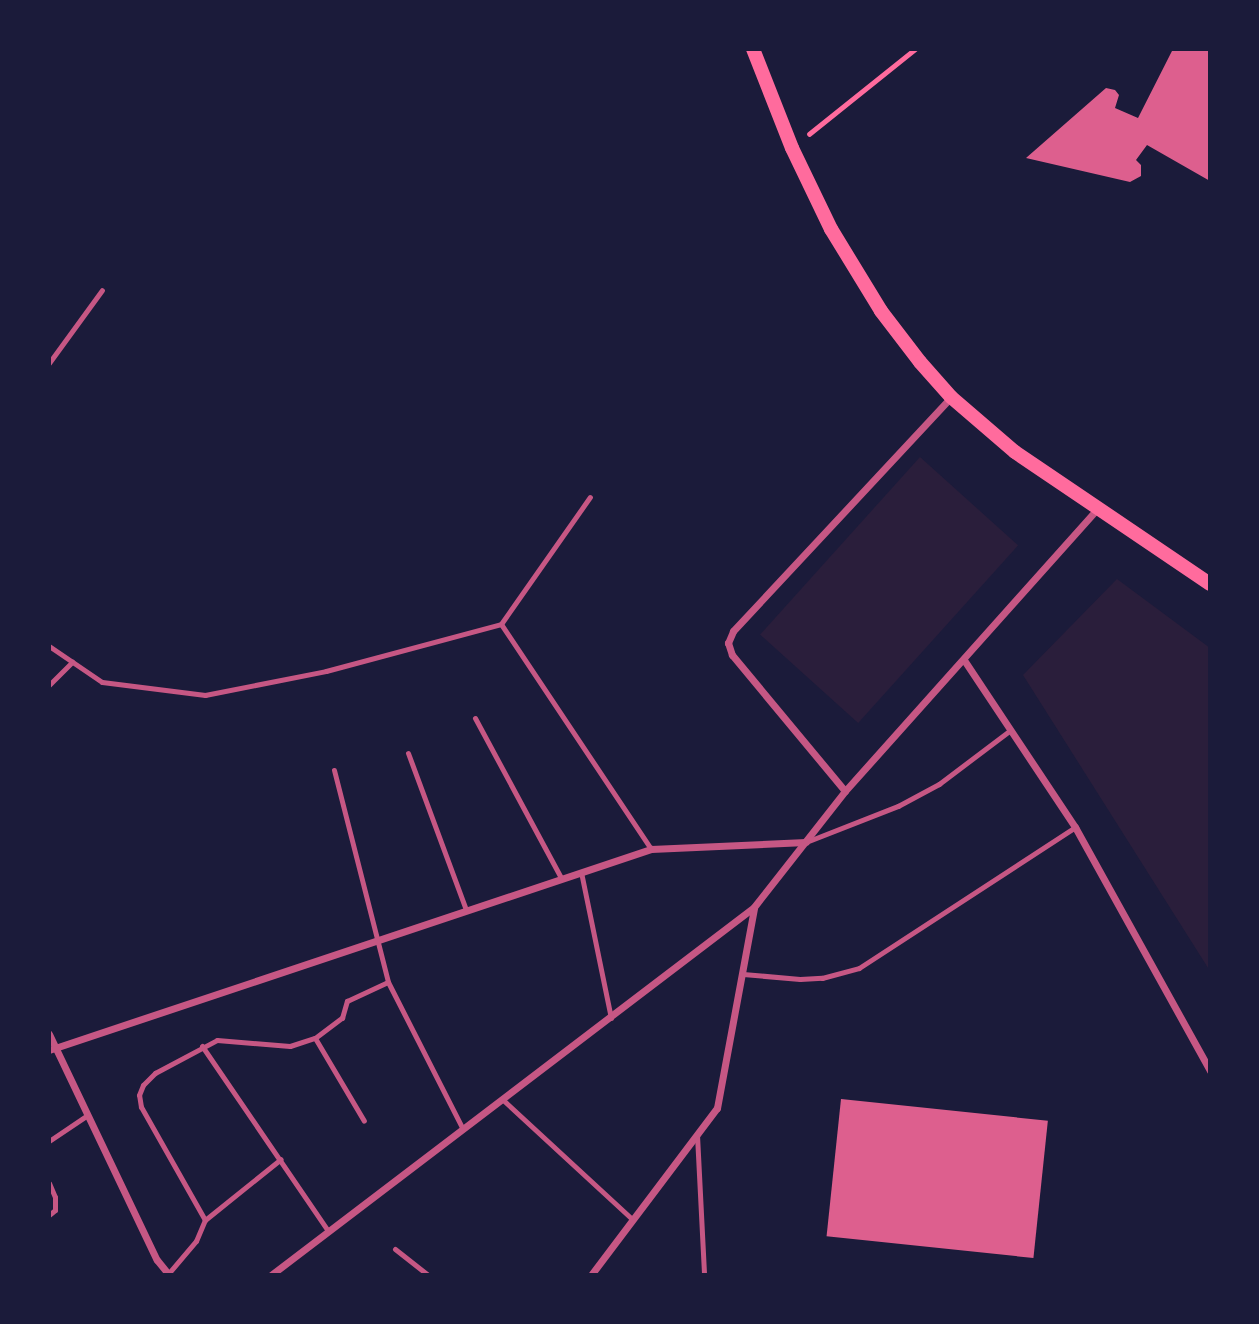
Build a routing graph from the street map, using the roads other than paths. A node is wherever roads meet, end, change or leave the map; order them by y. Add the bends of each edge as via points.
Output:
1 (753, 49) edge
2 (102, 290) dead end
3 (49, 363) edge
4 (951, 397) junction
5 (590, 497) dead end
6 (1098, 508) junction
7 (1210, 584) edge
8 (501, 624) junction
9 (49, 646) edge
10 (964, 660) junction
11 (72, 662) junction
12 (49, 685) edge
13 (475, 718) dead end
14 (1009, 731) junction
15 (408, 752) dead end
16 (334, 770) dead end
17 (845, 790) junction
18 (1075, 827) junction
19 (806, 842) junction
20 (651, 849) junction
21 (582, 872) junction
22 (561, 878) junction
23 (754, 907) junction
24 (466, 910) junction
25 (379, 939) junction
26 (743, 974) junction
27 (388, 982) junction
28 (611, 1017) junction
29 (49, 1034) edge
30 (315, 1038) junction
31 (202, 1046) junction
32 (51, 1049) edge
33 (1210, 1071) edge
34 (502, 1099) junction
35 (86, 1116) junction
36 (364, 1121) dead end
37 (463, 1129) junction
38 (697, 1135) junction
39 (49, 1141) edge
40 (281, 1160) junction
41 (49, 1183) edge
42 (49, 1215) edge
43 (205, 1220) junction
44 (633, 1220) junction
45 (328, 1231) junction
46 (395, 1250) dead end
47 (169, 1275) edge
48 (271, 1275) edge
49 (428, 1275) edge
50 (591, 1275) edge
51 (704, 1275) edge

1 - 4 main road via 792,148 855,271
2 - 3 lane
4 - 6 main road via 1015,452
4 - 17 street via 733,631 728,643 732,656
5 - 8 lane
6 - 7 main road
6 - 10 street
8 - 11 lane via 326,671 205,695 102,682
8 - 20 lane
9 - 11 lane
10 - 14 street
10 - 17 street
11 - 12 lane
13 - 22 lane
14 - 18 street
14 - 19 lane via 939,784 898,806
15 - 24 lane
16 - 25 lane
17 - 19 street
18 - 26 lane via 859,968 822,978
18 - 33 street
19 - 20 street
19 - 23 street
20 - 21 street
21 - 22 street
21 - 28 lane
22 - 24 street
23 - 26 street
23 - 28 street
24 - 25 street
25 - 27 lane
25 - 32 street
26 - 38 street via 717,1108
27 - 30 lane via 346,1001 342,1018
27 - 37 lane
28 - 34 street
29 - 32 street
30 - 31 lane via 290,1045 229,1039
30 - 36 lane
31 - 40 lane
31 - 43 lane via 155,1073 139,1094 141,1107
32 - 35 street
34 - 37 street
34 - 44 lane
35 - 39 lane
35 - 47 street via 157,1260
37 - 45 street
38 - 44 street
38 - 51 lane
40 - 43 lane
40 - 45 lane
41 - 42 lane via 55,1197 55,1210
43 - 47 lane via 196,1241
44 - 50 street
45 - 48 street
46 - 49 lane

